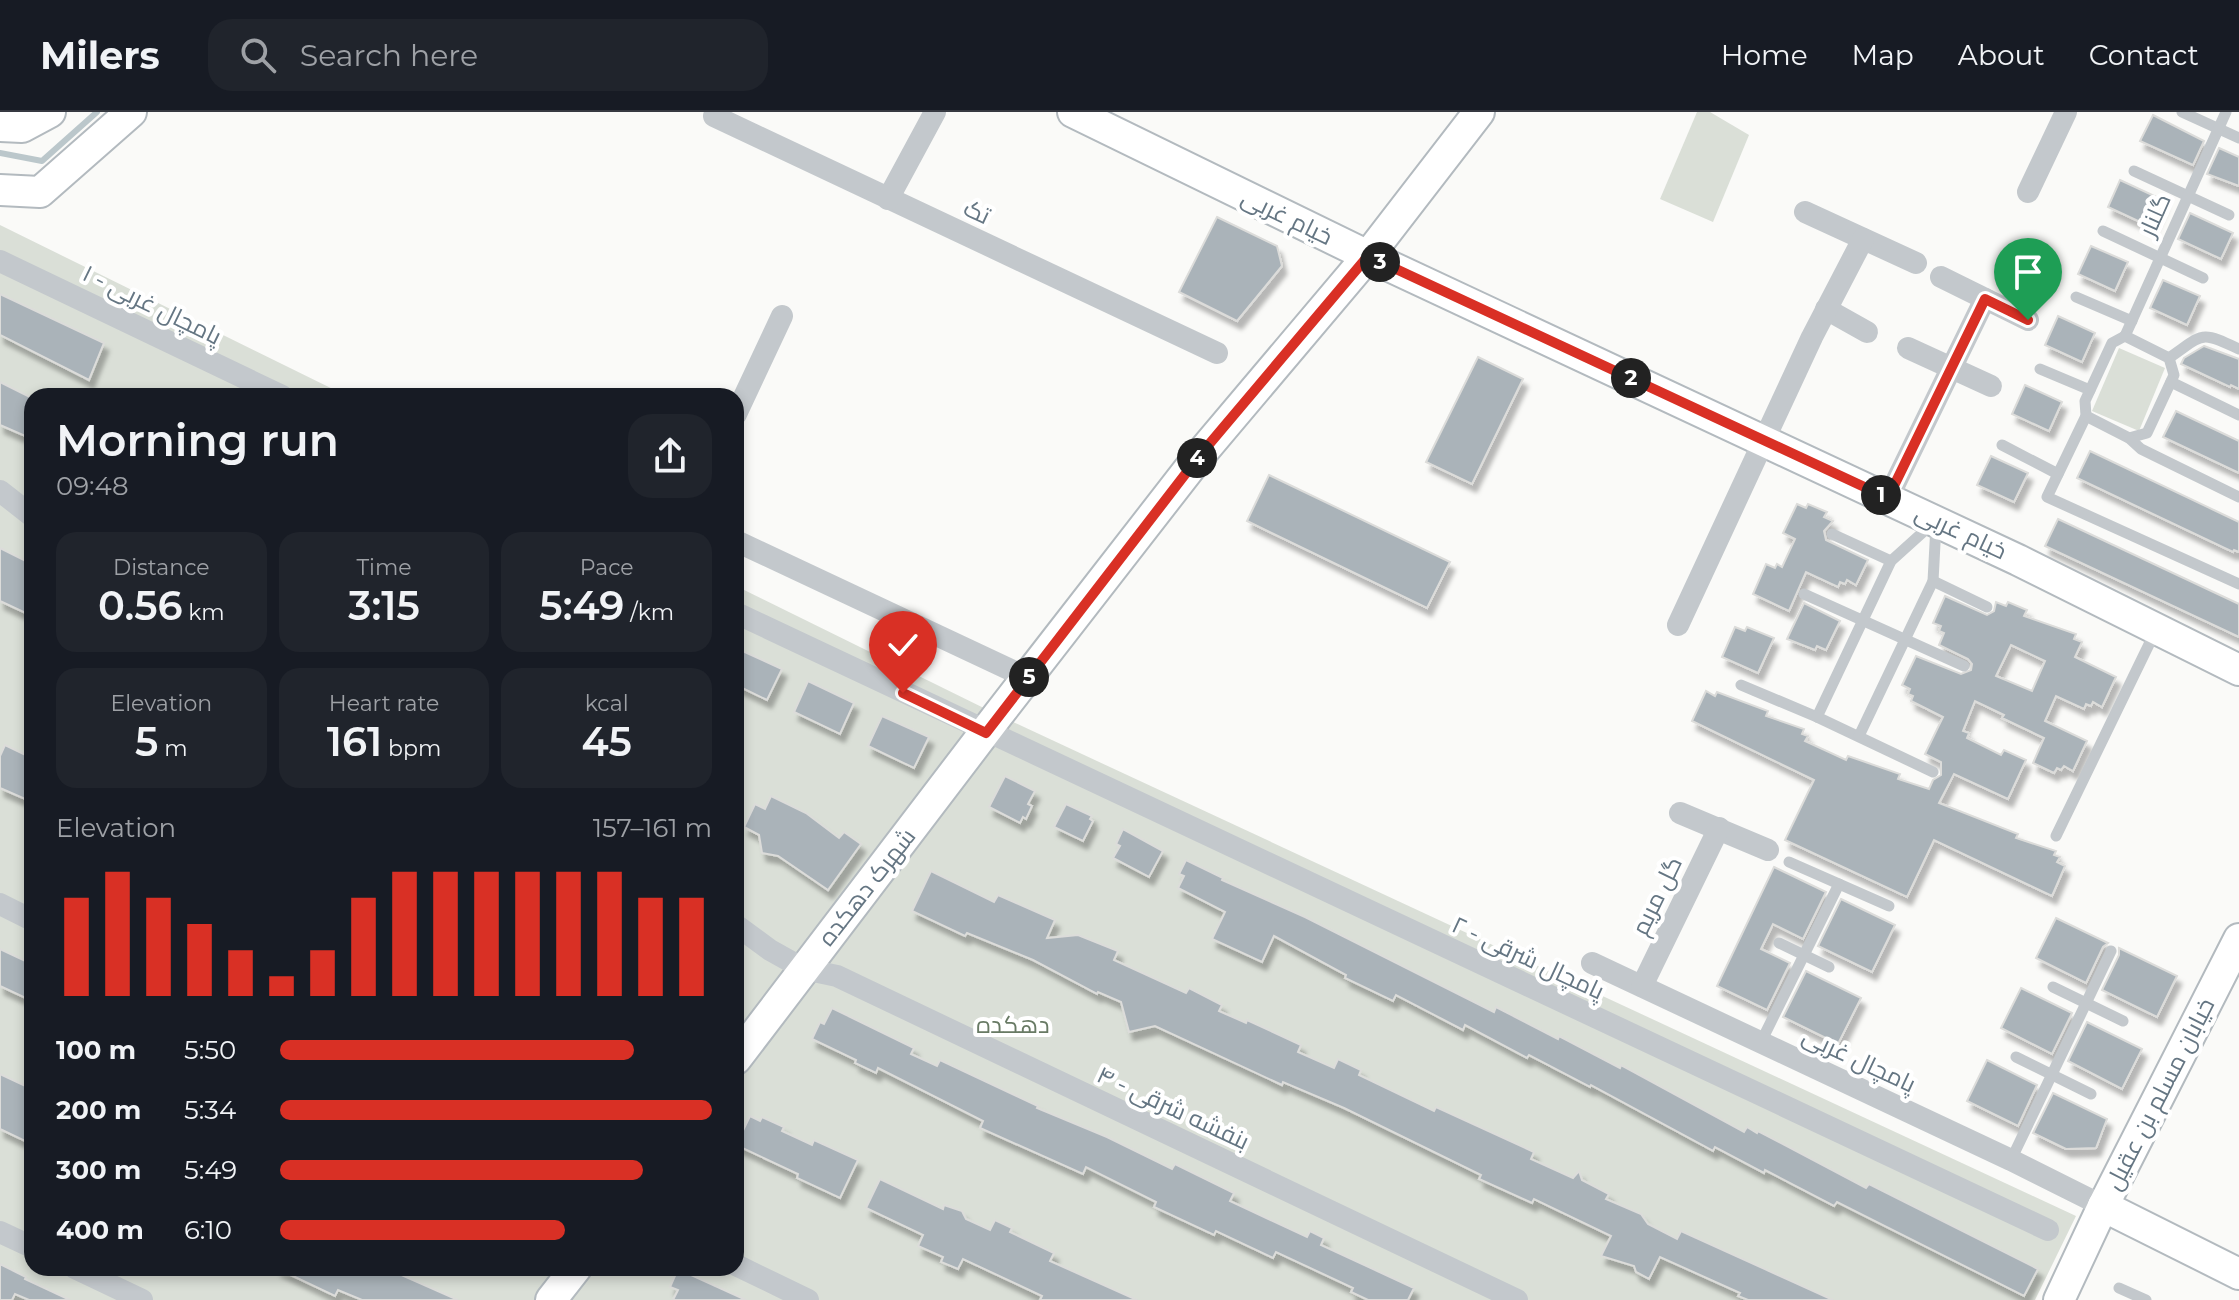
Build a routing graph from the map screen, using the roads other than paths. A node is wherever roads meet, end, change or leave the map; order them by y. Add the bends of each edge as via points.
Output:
1 (50, 112) edge
2 (131, 112) edge
3 (935, 112) edge
4 (1073, 112) edge
5 (1479, 112) edge
6 (2066, 112) edge
7 (2182, 112) edge
8 (2226, 112) edge
9 (714, 116) dead end
10 (11, 126) edge
11 (2218, 128) junction
12 (2239, 138) edge
13 (2134, 171) dead end
14 (0, 190) edge
15 (2028, 192) dead end
16 (2188, 196) junction
17 (888, 199) junction
18 (1805, 212) dead end
19 (2229, 215) dead end
20 (2103, 231) dead end
21 (1863, 239) junction
22 (1368, 256) junction
23 (2160, 258) junction
24 (0, 261) edge
25 (1916, 263) dead end
26 (1941, 277) dead end
27 (2203, 278) dead end
28 (2076, 297) dead end
29 (1985, 299) junction
30 (1826, 309) junction
31 (782, 316) dead end
32 (2028, 320) dead end
33 (2132, 321) junction
34 (1867, 332) dead end
35 (2125, 336) junction
36 (1908, 348) dead end
37 (2239, 349) edge
38 (1217, 353) dead end
39 (2169, 358) junction
40 (1951, 367) junction
41 (2040, 369) dead end
42 (2171, 382) junction
43 (1991, 386) dead end
44 (265, 388) edge
45 (2090, 390) junction
46 (744, 397) edge
47 (2239, 415) edge
48 (2086, 416) junction
49 (2129, 438) junction
50 (1764, 440) junction
51 (2002, 445) dead end
52 (2058, 474) junction
53 (0, 491) edge
54 (2239, 497) edge
55 (1888, 498) junction
56 (24, 510) edge
57 (1936, 521) junction
58 (1832, 534) dead end
59 (744, 545) edge
60 (1891, 561) junction
61 (1933, 581) junction
62 (2239, 584) edge
63 (1804, 594) dead end
64 (1987, 607) dead end
65 (744, 616) edge
66 (1862, 620) junction
67 (1678, 625) dead end
68 (2157, 628) junction
69 (1905, 639) junction
70 (1964, 666) dead end
71 (2239, 670) edge
72 (1028, 678) junction
73 (1741, 685) dead end
74 (1817, 717) junction
75 (992, 724) junction
76 (1859, 736) junction
77 (1933, 772) dead end
78 (1680, 813) dead end
79 (1719, 828) junction
80 (2056, 836) dead end
81 (1768, 850) dead end
82 (1789, 862) dead end
83 (1839, 884) junction
84 (0, 904) edge
85 (1889, 906) dead end
86 (24, 916) edge
87 (744, 931) edge
88 (2239, 939) edge
89 (1779, 943) dead end
90 (2111, 951) dead end
91 (1804, 955) junction
92 (1592, 963) dead end
93 (1829, 967) dead end
94 (804, 969) junction
95 (1642, 986) junction
96 (2053, 987) dead end
97 (2086, 1003) junction
98 (2123, 1021) dead end
99 (1761, 1042) junction
100 (744, 1048) edge
101 (2016, 1057) dead end
102 (2052, 1074) junction
103 (2091, 1094) dead end
104 (2011, 1160) junction
105 (2103, 1206) junction
106 (2048, 1230) dead end
107 (0, 1232) edge
108 (24, 1243) edge
109 (744, 1269) edge
110 (2239, 1274) edge
111 (92, 1276) edge
112 (570, 1276) edge
113 (2119, 1288) dead end
114 (142, 1300) edge
115 (551, 1300) edge
116 (808, 1300) edge
117 (1517, 1300) edge
118 (2059, 1300) edge
119 (2146, 1300) edge

1 - 10 street
2 - 14 street via 40,192
3 - 17 street
4 - 22 street, خیام غربی
5 - 22 street, شهرک دهکده
6 - 15 street
7 - 11 lane
8 - 11 lane, گلنار
9 - 17 street, تک
11 - 12 lane
11 - 16 lane, گلنار
13 - 16 lane
16 - 19 lane
16 - 23 lane, گلنار
17 - 38 street, تک
18 - 21 street
20 - 23 lane
21 - 25 street
21 - 30 street
22 - 50 street, خیام غربی
22 - 72 street, شهرک دهکده via 1200,455
23 - 27 lane
23 - 33 lane, گلنار
24 - 44 street, پامچال غربی - ۱
26 - 29 street
28 - 33 lane
29 - 32 street
29 - 40 street
30 - 34 street
30 - 50 street
31 - 46 street
33 - 35 lane, گلنار
35 - 39 lane
35 - 45 lane via 2112,343
36 - 40 street
37 - 39 lane via 2210,335
39 - 42 lane
40 - 43 street
40 - 55 street
41 - 45 lane
42 - 47 lane
42 - 49 lane via 2147,433
45 - 48 lane
48 - 49 lane
48 - 52 lane
49 - 54 lane via 2141,449
50 - 55 street, خیام غربی
50 - 67 street
51 - 52 lane
52 - 62 lane via 2047,497
53 - 56 street
55 - 57 street, خیام غربی
57 - 60 lane
57 - 61 lane
57 - 68 street, خیام غربی
58 - 60 lane
59 - 72 street
60 - 66 lane
61 - 64 lane
61 - 69 lane
63 - 66 lane
65 - 75 street
66 - 69 lane
66 - 74 lane
68 - 71 street, خیام غربی
68 - 80 lane
69 - 70 lane
69 - 76 lane
72 - 75 street, شهرک دهکده
73 - 74 lane
74 - 76 lane
75 - 94 street, شهرک دهکده
75 - 106 street, پامچال شرقی - ۲
76 - 77 lane
78 - 79 street
79 - 81 street
79 - 95 street, گل مریم
82 - 83 lane
83 - 85 lane
83 - 91 lane
84 - 86 street
87 - 94 street, بنفشه شرقی - ۴
88 - 105 street, خیابان مسلم بن عقیل
89 - 91 lane
90 - 97 lane
91 - 93 lane
91 - 99 lane
92 - 95 street, پامچال غربی
94 - 100 street, شهرک دهکده
94 - 117 street, بنفشه شرقی - ۴ via 837,976
95 - 99 street, پامچال غربی
96 - 97 lane
97 - 98 lane
97 - 102 lane
99 - 104 street, پامچال غربی
101 - 102 lane
102 - 103 lane
102 - 104 lane
104 - 105 street, پامچال غربی
105 - 110 street
105 - 118 street, خیابان مسلم بن عقیل
107 - 108 street
109 - 116 street
111 - 114 street
112 - 115 street
113 - 119 lane

